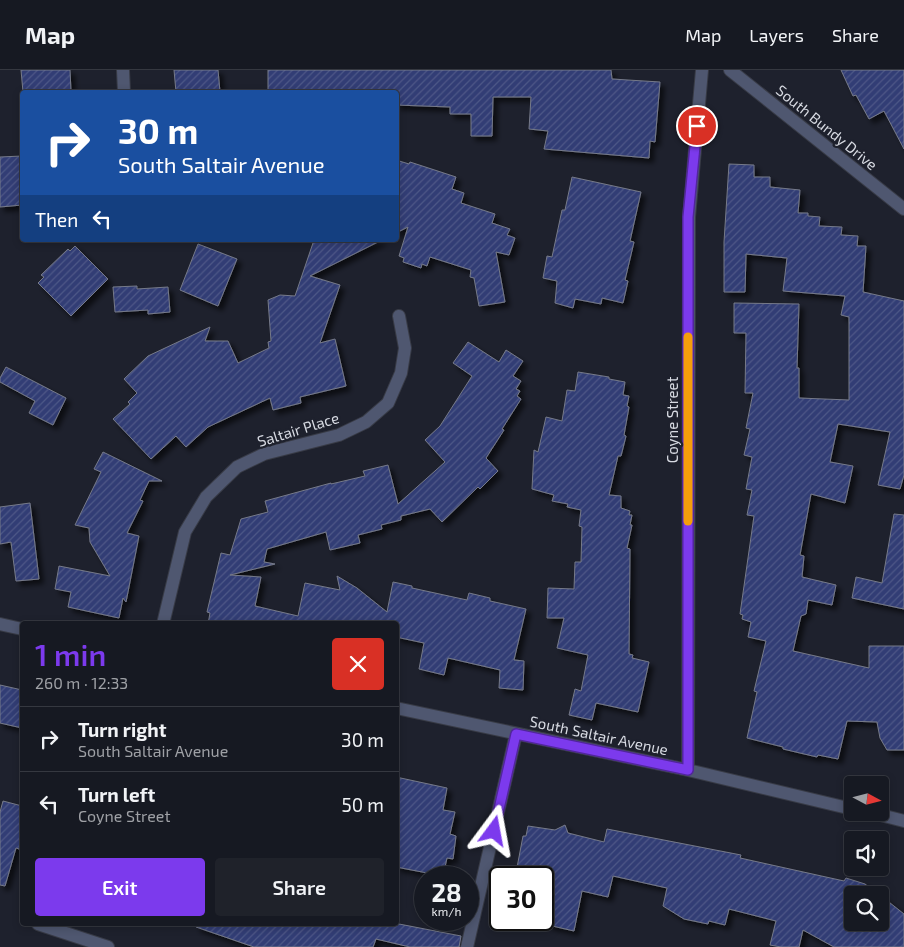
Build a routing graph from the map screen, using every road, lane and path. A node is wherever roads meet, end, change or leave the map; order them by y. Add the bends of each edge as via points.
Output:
1 (123, 70) edge
2 (702, 70) edge
3 (730, 70) edge
4 (124, 90) edge
5 (904, 209) edge
6 (399, 316) dead end
7 (164, 621) edge
8 (0, 624) edge
9 (20, 629) edge
10 (399, 709) edge
11 (516, 734) junction
12 (688, 770) junction
13 (844, 807) edge
14 (889, 817) edge
15 (904, 821) edge
16 (44, 926) edge
17 (108, 947) edge
18 (467, 947) edge

1 - 4 street
2 - 12 street, Coyne Street via 688,217
3 - 5 street, South Bundy Drive
6 - 7 street, Saltair Place via 405,348 401,373 388,403 366,422 339,435 264,454 237,467 206,497 185,532
8 - 9 street
10 - 11 street, South Saltair Avenue
11 - 12 street, South Saltair Avenue
11 - 18 street
12 - 13 street, South Saltair Avenue
14 - 15 street
16 - 17 street

